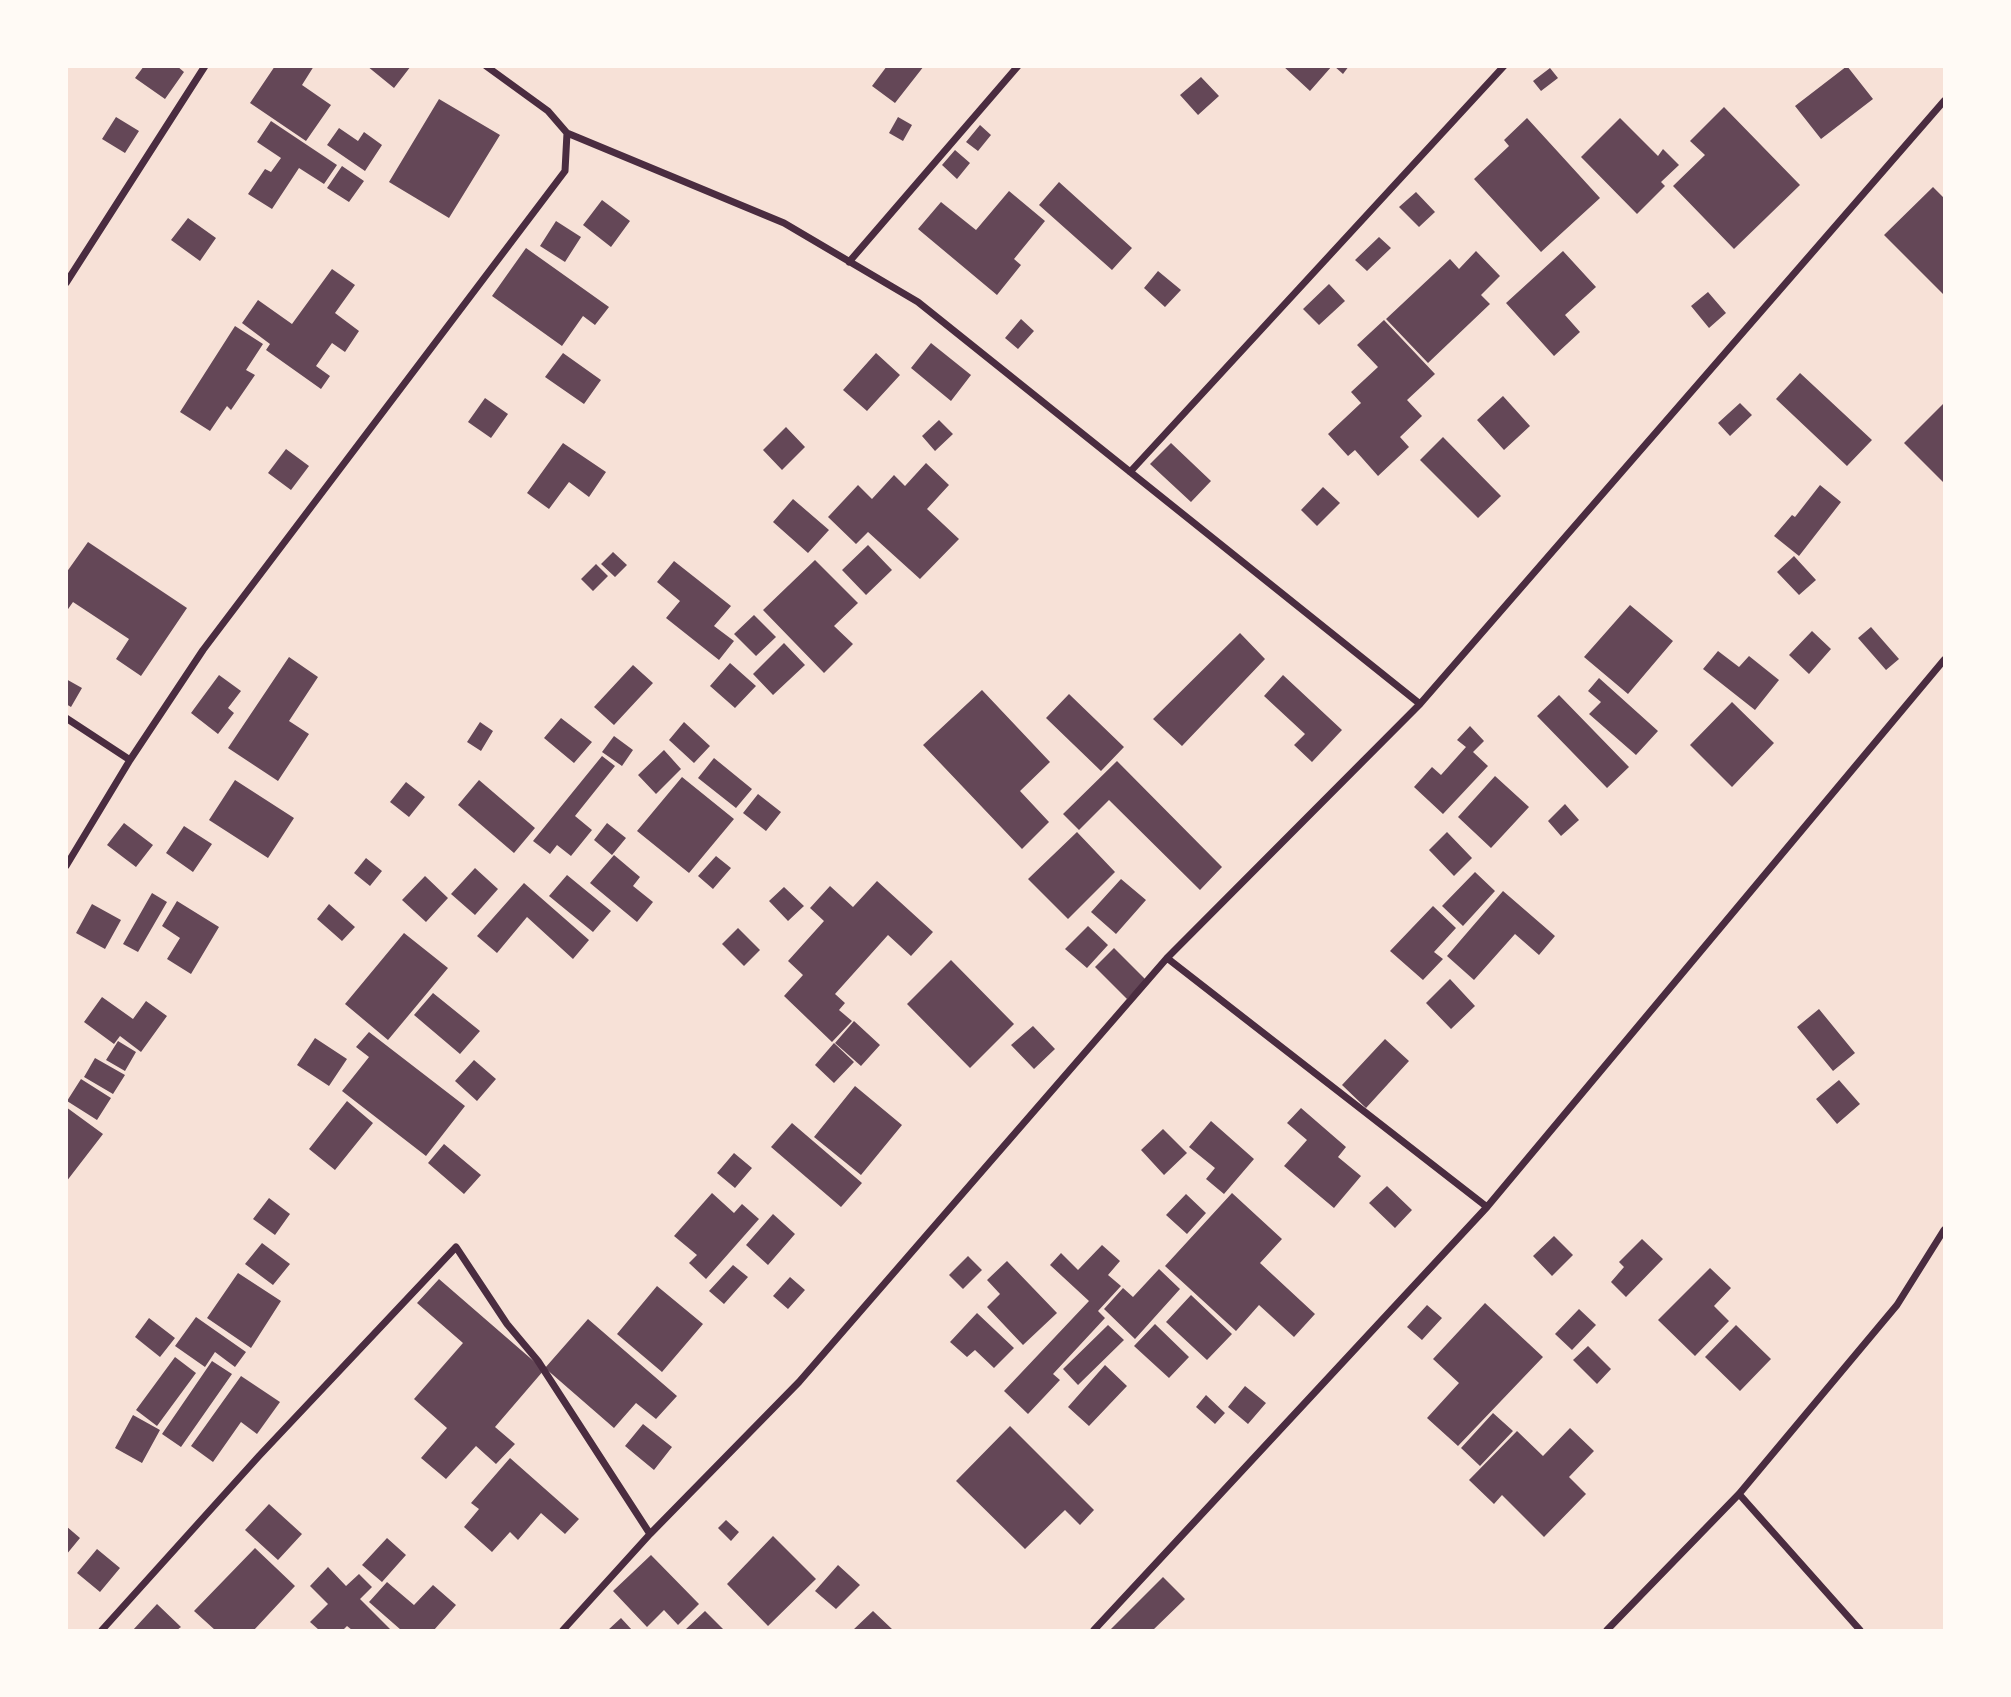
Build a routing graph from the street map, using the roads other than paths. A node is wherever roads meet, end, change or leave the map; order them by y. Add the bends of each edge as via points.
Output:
1 (205, 66) edge
2 (486, 66) edge
3 (1018, 66) edge
4 (1504, 66) edge
5 (1944, 101) edge
6 (567, 133) junction
7 (849, 262) junction
8 (66, 283) edge
9 (1130, 472) junction
10 (1944, 660) edge
11 (1420, 704) junction
12 (66, 718) edge
13 (130, 760) junction
14 (66, 866) edge
15 (1167, 958) junction
16 (1487, 1208) junction
17 (1944, 1230) edge
18 (1739, 1494) junction
19 (650, 1534) junction
20 (103, 1630) edge
21 (563, 1630) edge
22 (1094, 1630) edge
23 (1607, 1630) edge
24 (1860, 1630) edge

1 - 8 street
2 - 6 street via 548,111
3 - 7 street
4 - 9 street
5 - 11 street
6 - 7 street via 784,223
6 - 13 street via 565,170 202,650
7 - 9 street via 918,302
9 - 11 street
10 - 16 street
11 - 15 street
12 - 13 street
13 - 14 street
15 - 16 street
15 - 19 street via 799,1382
16 - 22 street
17 - 18 street via 1897,1305
18 - 23 street
18 - 24 street
19 - 20 street via 538,1361 507,1324 456,1247
19 - 21 street

